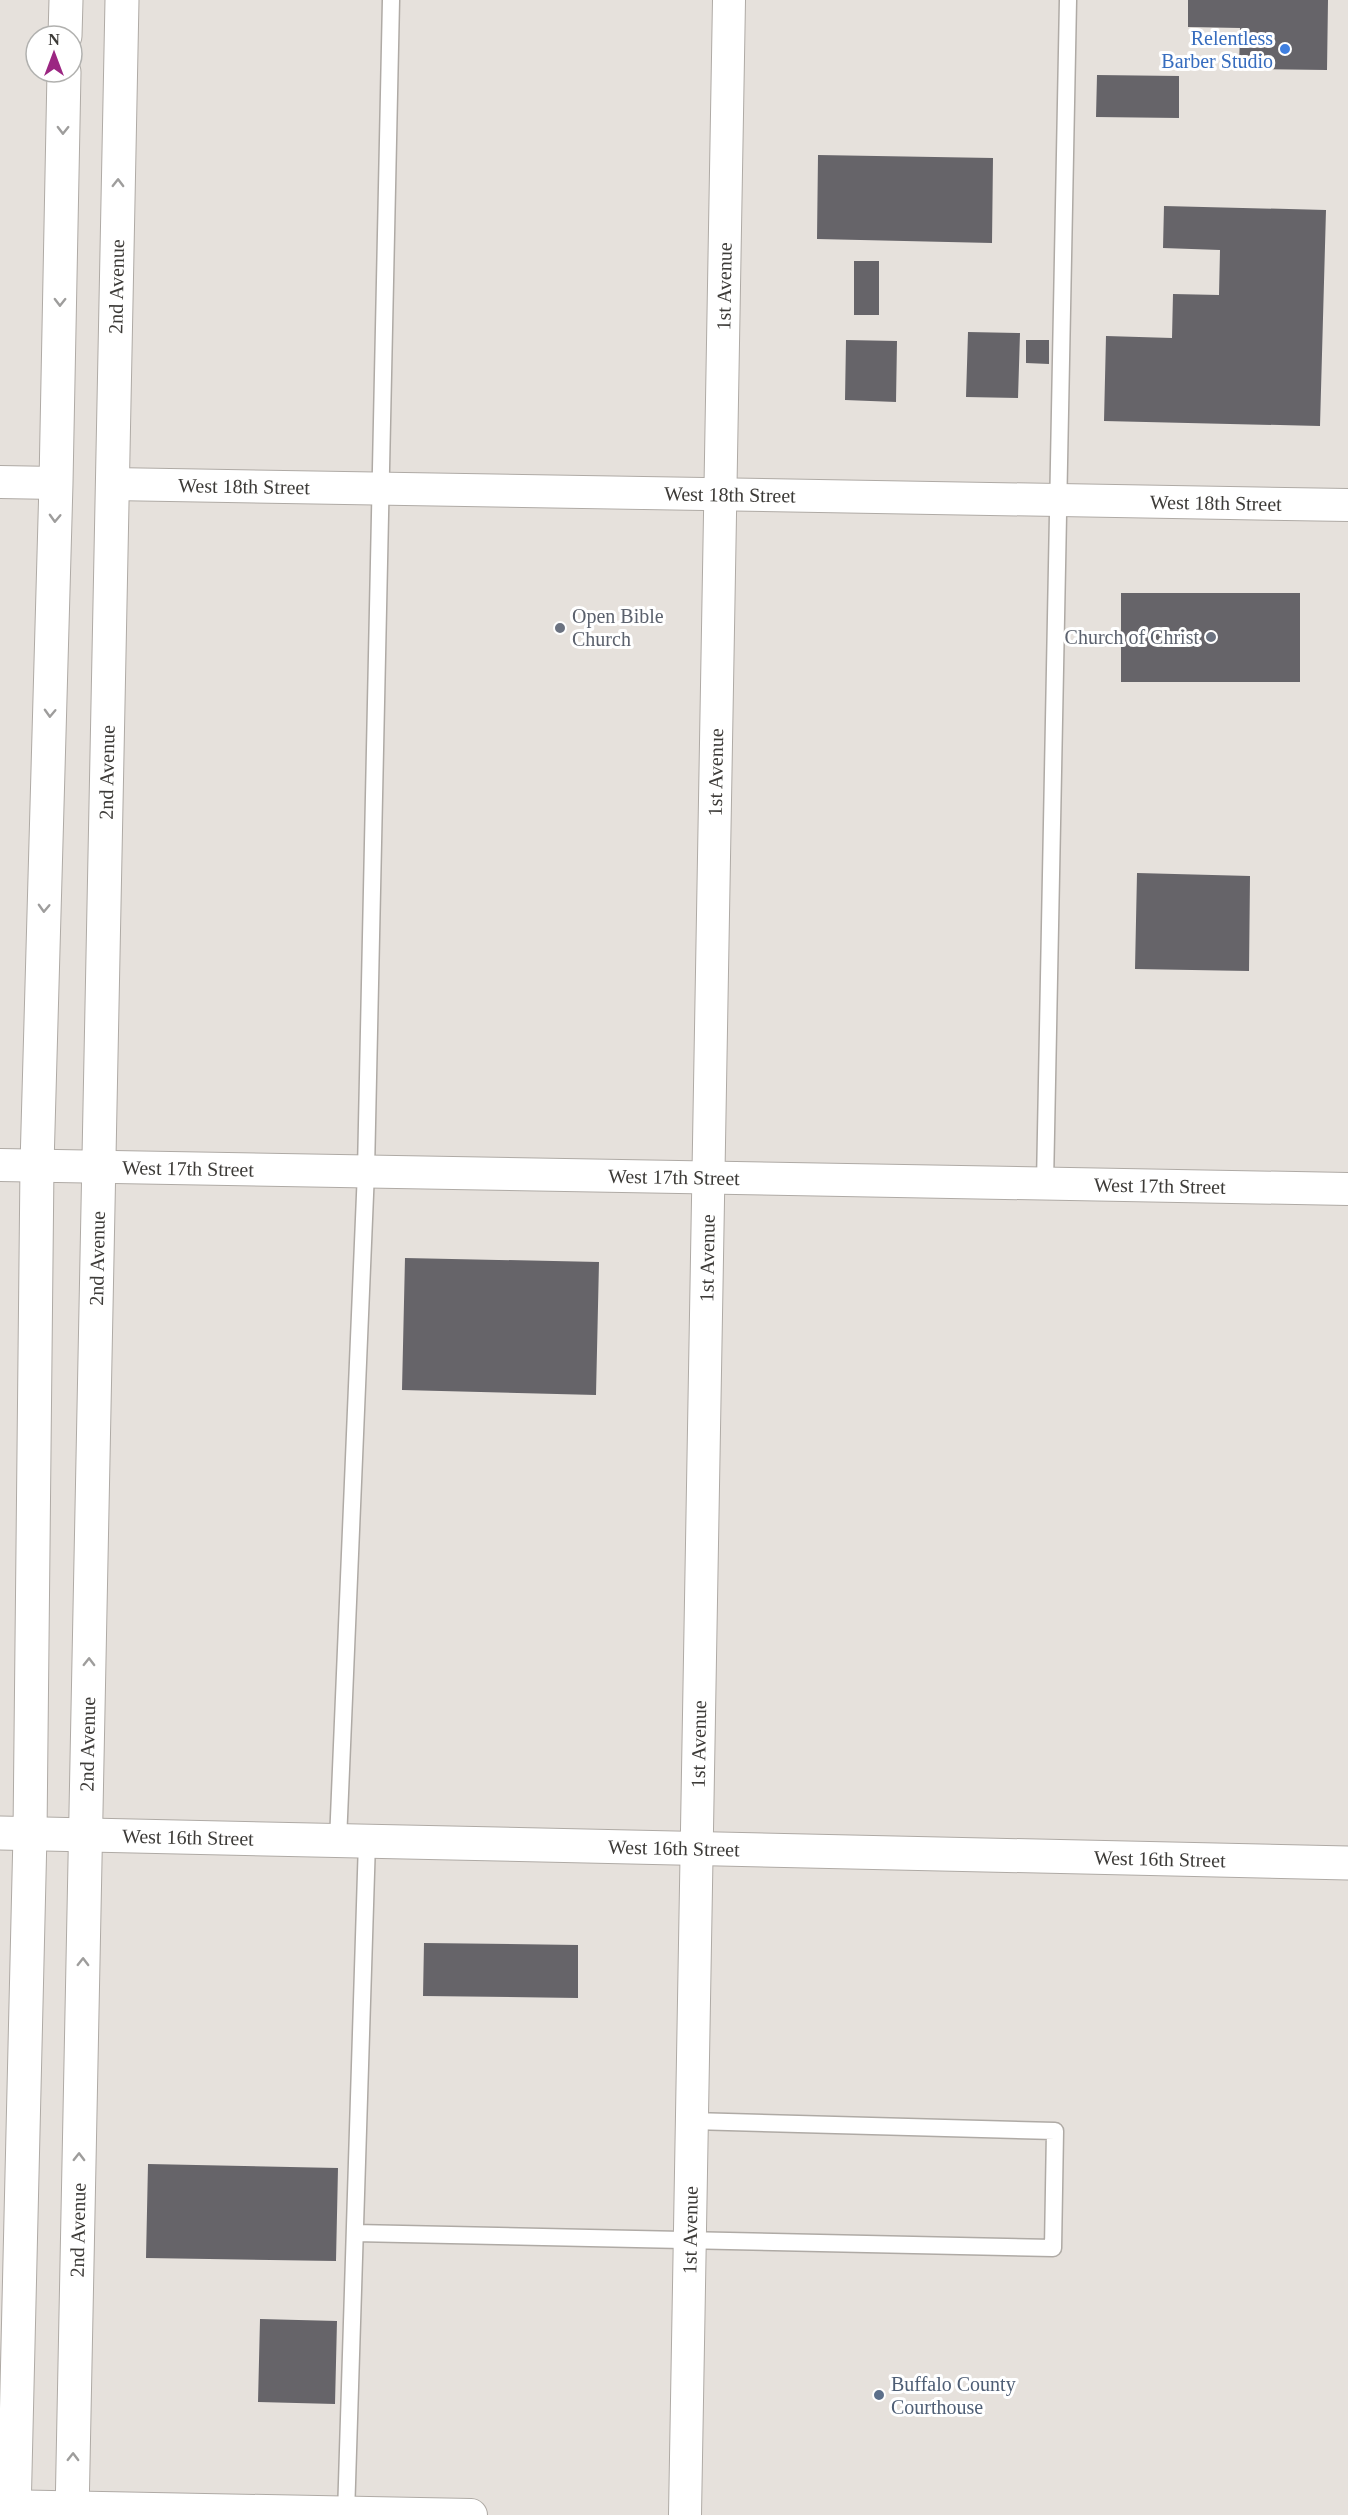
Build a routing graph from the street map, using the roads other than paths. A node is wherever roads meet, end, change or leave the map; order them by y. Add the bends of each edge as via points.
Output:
1 (66, 0) edge
2 (122, 0) edge
3 (391, 0) edge
4 (729, 0) edge
5 (1068, 0) edge
6 (65, 24) edge
7 (64, 84) edge
8 (0, 482) edge
9 (56, 483) junction
10 (112, 484) junction
11 (381, 489) junction
12 (721, 495) junction
13 (1058, 501) junction
14 (1348, 505) edge
15 (0, 1165) edge
16 (37, 1165) junction
17 (99, 1167) junction
18 (366, 1171) junction
19 (709, 1178) junction
20 (1045, 1184) junction
21 (1348, 1189) edge
22 (15, 1834) edge
23 (85, 1835) junction
24 (353, 1841) junction
25 (697, 1849) junction
26 (1348, 1863) edge
27 (692, 2121) junction
28 (355, 2233) junction
29 (690, 2241) junction
30 (10, 2243) edge
31 (9, 2509) edge
32 (72, 2511) edge
33 (346, 2514) edge
34 (431, 2515) edge
35 (471, 2515) edge
36 (685, 2515) edge

1 - 6 main road
10 -> 2 main road, 2nd Avenue
3 - 11 lane
4 - 12 street, 1st Avenue
5 - 13 lane
7 -> 9 main road
8 - 9 street
9 -> 16 main road
10 - 11 street, West 18th Street
10 - 17 main road, 2nd Avenue
11 - 12 street, West 18th Street
11 - 18 lane
12 - 13 street, West 18th Street
12 - 19 street, 1st Avenue
13 - 14 street, West 18th Street
13 - 20 lane
15 - 16 street, West 17th Street
16 - 17 street, West 17th Street
16 - 22 main road
17 - 18 street, West 17th Street
23 -> 17 main road, 2nd Avenue
18 - 19 street, West 17th Street
18 - 24 lane
19 - 20 street, West 17th Street
19 - 25 street, 1st Avenue
20 - 21 street, West 17th Street
22 - 23 main road, West 16th Street
22 - 30 main road
23 - 24 main road, West 16th Street
32 -> 23 main road, 2nd Avenue
24 - 25 main road, West 16th Street
24 - 28 lane
25 - 26 main road, West 16th Street
25 - 27 street, 1st Avenue
27 - 29 street, 1st Avenue
27 - 29 lane via 1054,2131 1053,2248
28 - 29 lane
28 - 33 lane
29 - 36 street, 1st Avenue
30 - 31 main road
31 - 32 street
32 - 33 street
33 - 34 street
34 - 35 street

